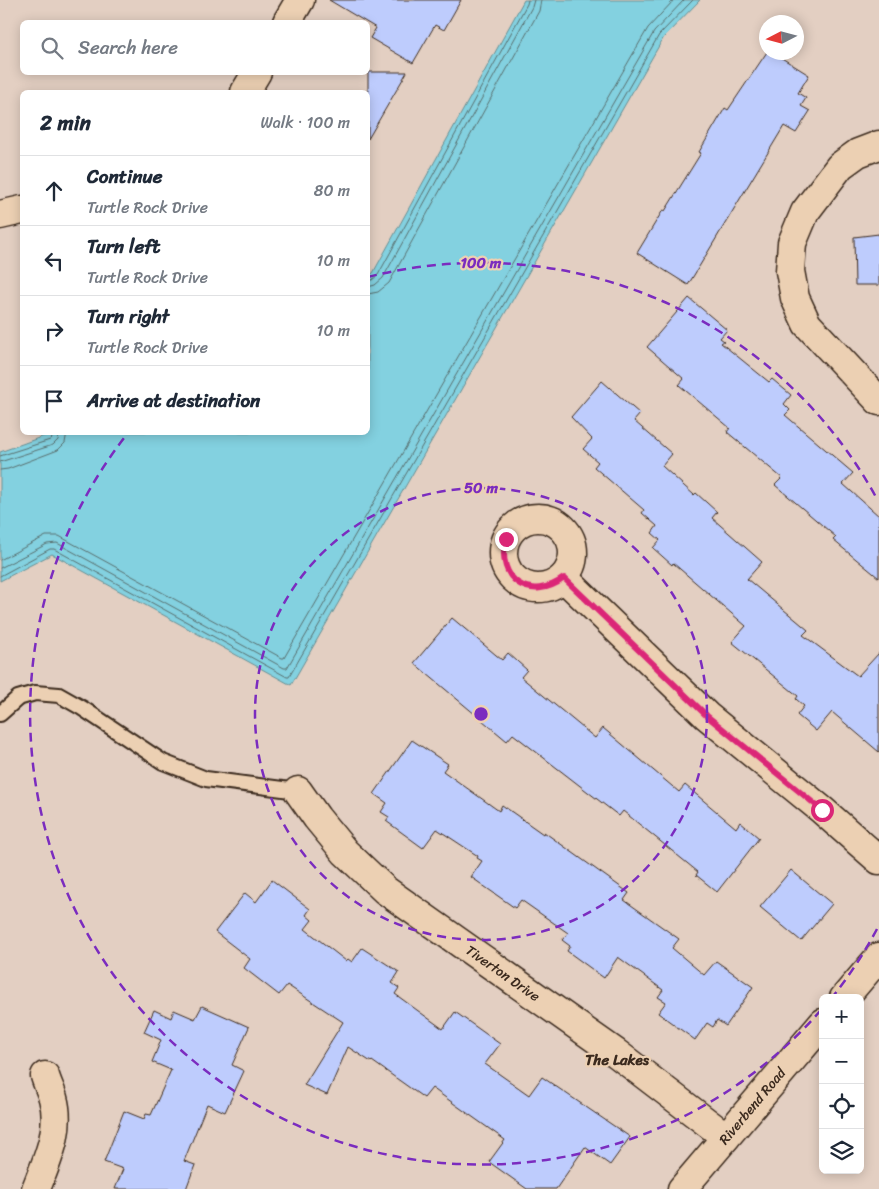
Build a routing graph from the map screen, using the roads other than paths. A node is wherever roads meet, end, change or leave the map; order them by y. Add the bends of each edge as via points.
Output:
1 (300, 0) edge
2 (288, 20) edge
3 (255, 75) edge
4 (245, 90) edge
5 (879, 145) edge
6 (20, 210) edge
7 (0, 215) edge
8 (879, 401) edge
9 (564, 578) dead end
10 (0, 714) edge
11 (298, 790) joint
12 (879, 860) edge
13 (879, 957) edge
14 (847, 994) edge
15 (819, 1028) edge
16 (45, 1076) dead end
17 (726, 1137) junction
18 (36, 1189) edge
19 (682, 1189) edge

1 - 2 street
3 - 4 street
5 - 8 street via 858,153 840,166 805,212 792,243 790,271 795,298 807,324
6 - 7 street
9 - 12 street via 707,716
10 - 11 lane via 18,698 27,695 59,695 163,762 206,779
11 - 17 street, Tiverton Drive via 345,852 385,890 616,1053
13 - 14 street
15 - 17 street, Riverbend Road
16 - 18 street via 53,1100 56,1126
17 - 19 street, Riverbend Road

